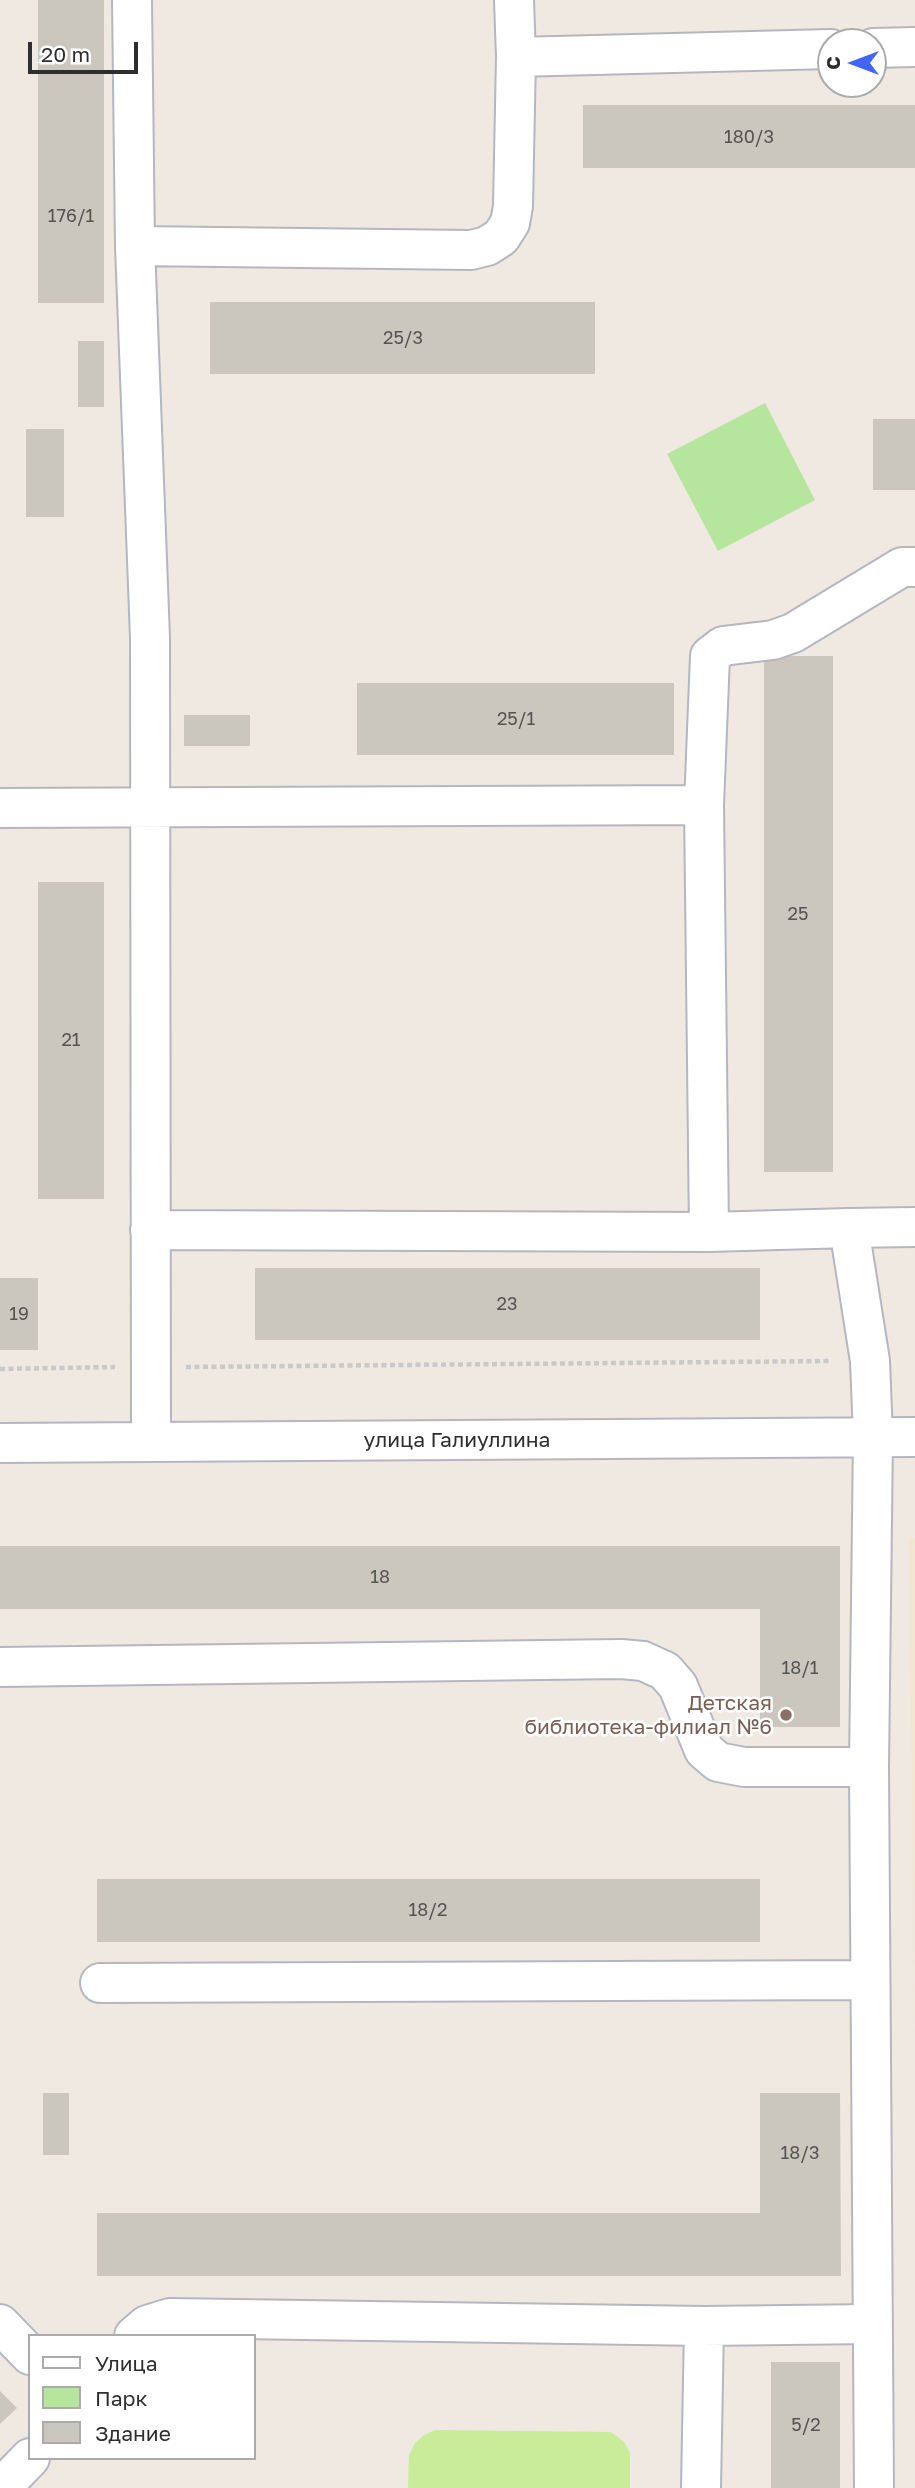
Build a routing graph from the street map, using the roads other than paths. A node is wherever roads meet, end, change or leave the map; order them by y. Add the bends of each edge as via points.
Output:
1 (132, 0) edge
2 (513, 0) edge
3 (915, 47) edge
4 (887, 48) edge
5 (817, 49) edge
6 (516, 57) junction
7 (135, 246) junction
8 (915, 567) edge
9 (704, 805) junction
10 (150, 807) junction
11 (0, 808) edge
12 (915, 1227) edge
13 (849, 1228) junction
14 (150, 1230) junction
15 (709, 1232) junction
16 (873, 1437) junction
17 (915, 1437) edge
18 (151, 1441) junction
19 (0, 1443) edge
20 (0, 1667) edge
21 (869, 1767) junction
22 (870, 1980) junction
23 (100, 1983) dead end
24 (0, 2324) edge
25 (872, 2324) junction
26 (704, 2326) junction
27 (136, 2334) edge
28 (28, 2353) edge
29 (701, 2488) edge
30 (874, 2488) edge

1 - 7 street
2 - 6 street
3 - 4 street
5 - 6 street
6 - 7 street via 513,206 501,237 487,246 471,250
7 - 10 street via 150,638
8 - 9 street via 902,566 793,633 715,650 710,656
9 - 10 street
9 - 15 street
10 - 11 street
10 - 14 street
12 - 13 street
13 - 15 street
13 - 16 street via 870,1361
14 - 15 street
14 - 18 street
16 - 17 street, улица Галиуллина
16 - 18 street, улица Галиуллина
16 - 21 street
18 - 19 street, улица Галиуллина
20 - 21 street via 643,1661 665,1671 678,1686 704,1750 718,1762 744,1767
21 - 22 street
22 - 23 street
22 - 25 street
24 - 28 street
25 - 26 street
25 - 30 street
26 - 27 street via 170,2318 147,2325
26 - 29 street

